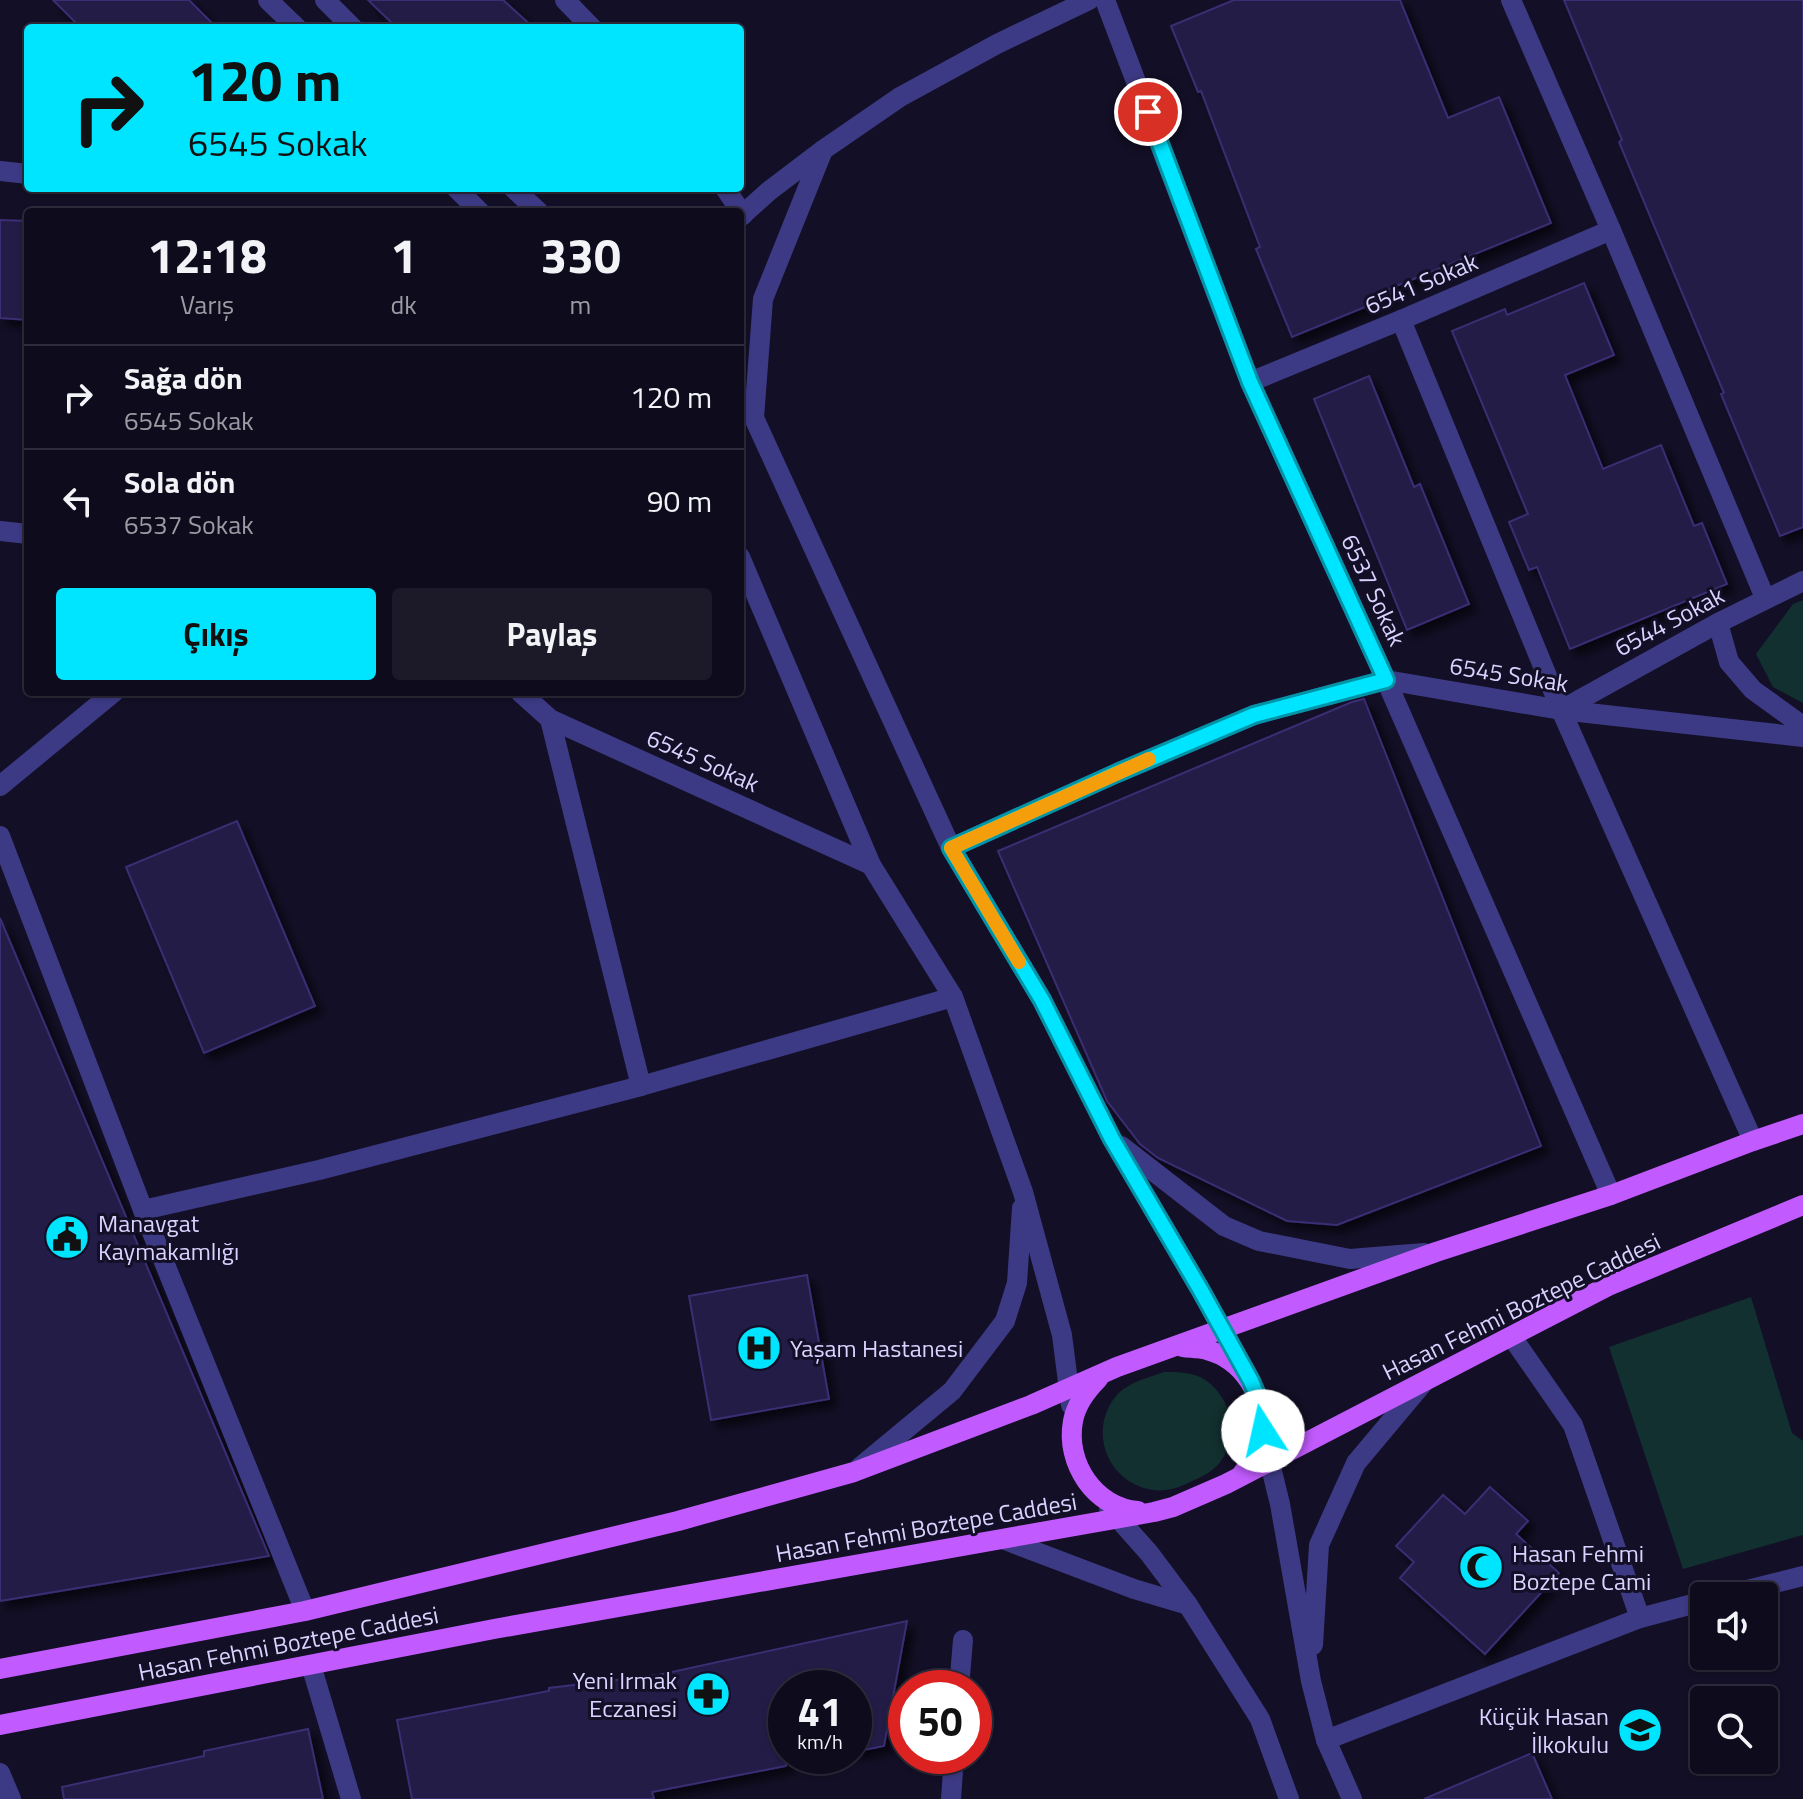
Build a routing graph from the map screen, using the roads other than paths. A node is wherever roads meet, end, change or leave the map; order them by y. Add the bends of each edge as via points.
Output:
1 (268, 0) edge
2 (325, 0) edge
3 (565, 0) edge
4 (1089, 0) edge
5 (1105, 0) edge
6 (1511, 0) edge
7 (293, 24) edge
8 (349, 24) edge
9 (588, 24) edge
10 (823, 150) junction
11 (0, 171) edge
12 (24, 174) edge
13 (460, 192) edge
14 (517, 192) edge
15 (476, 208) edge
16 (535, 208) edge
17 (744, 213) edge
18 (1611, 230) junction
19 (1401, 320) junction
20 (1250, 382) junction
21 (744, 407) edge
22 (754, 418) junction
23 (0, 531) edge
24 (24, 534) edge
25 (744, 566) edge
26 (1803, 581) edge
27 (1765, 598) junction
28 (1718, 623) junction
29 (1386, 680) junction
30 (109, 696) edge
31 (524, 696) edge
32 (1561, 710) junction
33 (550, 719) junction
34 (1803, 726) edge
35 (1803, 737) edge
36 (0, 786) edge
37 (0, 836) edge
38 (951, 848) junction
39 (871, 865) junction
40 (953, 997) junction
41 (641, 1086) junction
42 (1803, 1124) edge
43 (1112, 1139) junction
44 (1753, 1141) junction
45 (1023, 1192) junction
46 (1611, 1195) junction
47 (1803, 1205) edge
48 (143, 1210) junction
49 (1436, 1252) junction
50 (1223, 1330) junction
51 (1512, 1337) junction
52 (1157, 1353) junction
53 (1117, 1367) junction
54 (1251, 1381) junction
55 (1423, 1383) junction
56 (1069, 1388) junction
57 (1073, 1420) junction
58 (1263, 1431) junction
59 (1270, 1462) junction
60 (854, 1472) junction
61 (1239, 1477) junction
62 (1090, 1487) junction
63 (1154, 1512) junction
64 (1119, 1518) junction
65 (1005, 1540) junction
66 (1803, 1576) edge
67 (1778, 1582) edge
68 (1188, 1605) junction
69 (1690, 1605) edge
70 (305, 1611) junction
71 (1640, 1618) junction
72 (963, 1640) dead end
73 (311, 1665) junction
74 (0, 1669) edge
75 (960, 1670) edge
76 (1311, 1681) junction
77 (0, 1725) edge
78 (1326, 1740) junction
79 (0, 1773) edge
80 (953, 1774) edge
81 (11, 1799) edge
82 (351, 1799) edge
83 (951, 1799) edge
84 (1289, 1799) edge
85 (1352, 1799) edge

1 - 7 street
2 - 8 street
3 - 9 street
4 - 10 street via 900,97
5 - 20 street, 6537 Sokak
6 - 18 street
10 - 17 street
10 - 22 street via 763,299
11 - 12 street
13 - 15 street
14 - 16 street
18 - 19 street, 6541 Sokak
18 - 27 street
19 - 20 street, 6541 Sokak
19 - 32 street
20 - 29 street, 6537 Sokak
21 - 22 street
22 - 38 street
23 - 24 street
25 - 39 street
26 - 27 street, 6544 Sokak
27 - 28 street, 6544 Sokak
28 - 32 street, 6544 Sokak
28 - 34 street via 1729,662 1753,690
29 - 32 street, 6545 Sokak
29 - 38 street, 6545 Sokak via 1254,715
29 - 46 street, 6537 Sokak
30 - 36 street
31 - 33 street, 6545 Sokak
32 - 35 street, 6545 Sokak
32 - 44 street
33 - 39 street, 6545 Sokak
33 - 41 street
37 - 48 street
38 - 43 street via 1042,1000
39 - 40 street
40 - 41 street
40 - 45 street
41 - 48 street
42 - 44 main road, Hasan Fehmi Boztepe Caddesi
43 - 49 street via 1224,1226 1259,1241 1350,1259
43 - 50 street
44 - 46 main road, Hasan Fehmi Boztepe Caddesi
45 - 56 street via 1062,1335
45 - 60 street via 1017,1283 1005,1321 952,1391
46 - 49 main road, Hasan Fehmi Boztepe Caddesi
47 - 51 main road, Hasan Fehmi Boztepe Caddesi via 1608,1286
48 - 70 street
49 - 50 main road, Hasan Fehmi Boztepe Caddesi
50 - 52 main road, Hasan Fehmi Boztepe Caddesi
50 - 54 street
51 - 55 main road, Hasan Fehmi Boztepe Caddesi
51 - 71 street via 1573,1425
52 - 53 main road, Hasan Fehmi Boztepe Caddesi
52 - 54 main road via 1183,1347 1209,1350 1232,1362
53 - 56 main road, Hasan Fehmi Boztepe Caddesi
53 - 57 main road via 1082,1398
54 - 58 main road via 1261,1405
55 - 59 main road, Hasan Fehmi Boztepe Caddesi
55 - 76 street via 1356,1463 1319,1545
56 - 57 street
56 - 60 main road, Hasan Fehmi Boztepe Caddesi
57 - 62 main road via 1071,1444
58 - 59 street
58 - 61 main road via 1255,1456
59 - 61 main road, Hasan Fehmi Boztepe Caddesi
59 - 76 street
60 - 70 main road, Hasan Fehmi Boztepe Caddesi via 678,1521
61 - 63 main road, Hasan Fehmi Boztepe Caddesi
62 - 63 main road via 1130,1511
62 - 64 street
63 - 64 main road, Hasan Fehmi Boztepe Caddesi
64 - 65 main road, Hasan Fehmi Boztepe Caddesi
64 - 68 street
65 - 68 street
65 - 73 main road, Hasan Fehmi Boztepe Caddesi
66 - 67 street
68 - 84 street via 1260,1719
69 - 71 street
70 - 74 main road, Hasan Fehmi Boztepe Caddesi
71 - 78 street
72 - 75 street
73 - 77 main road, Hasan Fehmi Boztepe Caddesi
73 - 82 street
76 - 78 street
78 - 85 street
79 - 81 street
80 - 83 street

